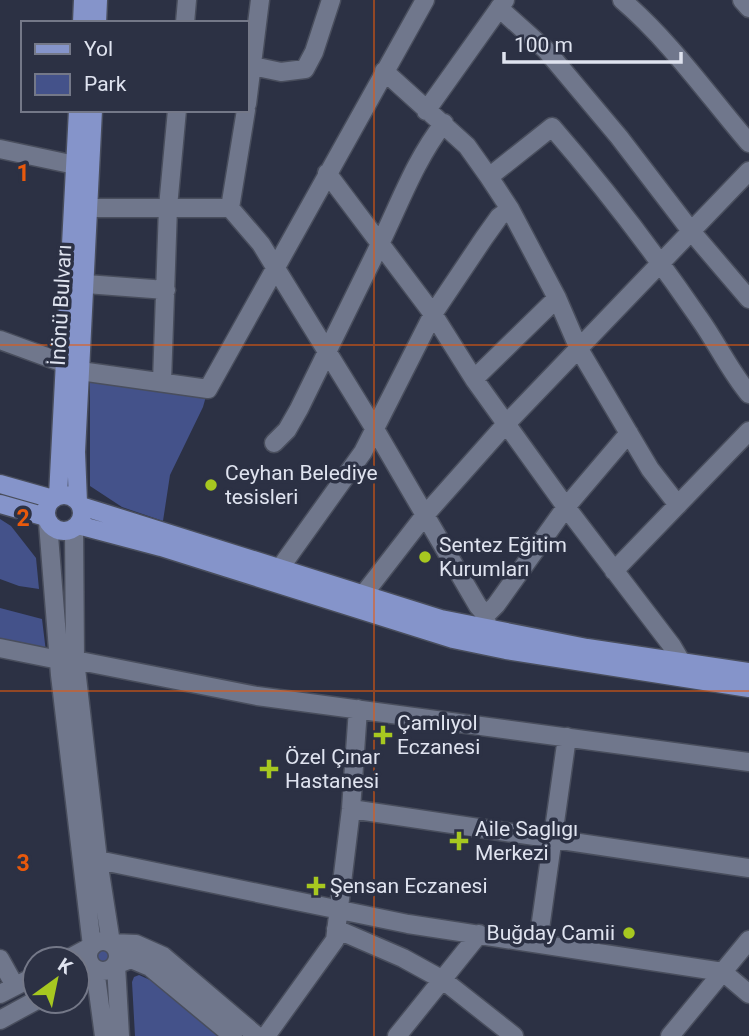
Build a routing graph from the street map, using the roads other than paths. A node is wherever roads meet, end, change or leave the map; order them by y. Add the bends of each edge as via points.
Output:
1 (83, 0) edge
2 (98, 0) edge
3 (187, 0) edge
4 (260, 0) edge
5 (331, 0) edge
6 (425, 0) edge
7 (622, 0) edge
8 (742, 0) edge
9 (502, 4) edge
10 (749, 8) edge
11 (82, 21) edge
12 (97, 21) edge
13 (185, 21) edge
14 (253, 66) junction
15 (384, 71) junction
16 (248, 98) edge
17 (426, 111) junction
18 (78, 112) edge
19 (93, 112) edge
20 (177, 112) edge
21 (246, 112) edge
22 (444, 124) junction
23 (749, 143) edge
24 (0, 149) edge
25 (75, 165) junction
26 (749, 172) edge
27 (327, 173) junction
28 (489, 177) junction
29 (168, 207) junction
30 (89, 208) junction
31 (230, 208) junction
32 (510, 209) junction
33 (691, 231) junction
34 (380, 244) junction
35 (661, 262) junction
36 (275, 267) junction
37 (86, 284) junction
38 (166, 290) junction
39 (557, 298) junction
40 (749, 299) edge
41 (433, 314) junction
42 (0, 340) edge
43 (579, 349) junction
44 (327, 352) junction
45 (73, 368) junction
46 (474, 379) junction
47 (162, 382) junction
48 (749, 394) edge
49 (506, 424) junction
50 (376, 430) junction
51 (749, 431) edge
52 (629, 433) junction
53 (274, 443) dead end
54 (0, 484) edge
55 (55, 497) junction
56 (0, 504) edge
57 (79, 504) junction
58 (678, 505) junction
59 (566, 507) junction
60 (425, 515) junction
61 (47, 520) junction
62 (76, 527) junction
63 (280, 568) junction
64 (614, 570) junction
65 (363, 594) junction
66 (487, 622) junction
67 (0, 648) edge
68 (67, 660) junction
69 (682, 663) junction
70 (749, 672) edge
71 (749, 688) edge
72 (358, 709) junction
73 (567, 737) junction
74 (749, 762) edge
75 (351, 809) junction
76 (552, 837) junction
77 (99, 860) junction
78 (749, 868) edge
79 (340, 910) junction
80 (337, 929) junction
81 (479, 934) junction
82 (749, 940) edge
83 (111, 943) junction
84 (538, 943) junction
85 (92, 946) junction
86 (0, 959) edge
87 (116, 965) junction
88 (96, 969) junction
89 (91, 971) edge
90 (723, 972) junction
91 (443, 980) junction
92 (7, 990) edge
93 (749, 994) edge
94 (21, 1009) edge
95 (0, 1020) edge
96 (104, 1036) edge
97 (120, 1036) edge
98 (233, 1036) edge
99 (257, 1036) edge
100 (266, 1036) edge
101 (397, 1036) edge
102 (514, 1036) edge
103 (670, 1036) edge

1 - 11 main road
2 - 12 main road
3 - 13 street
4 - 14 street
5 - 14 street via 305,69 281,72
6 - 15 street
7 - 23 street
8 - 10 street
9 - 17 street
9 - 33 street via 546,50
14 - 16 street
15 - 17 street
15 - 27 street
17 - 22 street
18 - 25 main road, İnönü Bulvarı
19 - 30 main road, İnönü Bulvarı
20 - 29 street
21 - 31 street
22 - 28 street
22 - 34 street via 427,146
24 - 25 street
25 - 45 main road, İnönü Bulvarı
26 - 33 street
27 - 34 street
27 - 36 street
28 - 32 street
28 - 35 street via 552,127
29 - 30 street
29 - 31 street
29 - 38 street
30 - 37 main road, İnönü Bulvarı
31 - 36 street
32 - 39 street
32 - 41 street via 499,217
33 - 35 street
33 - 40 street
34 - 41 street
34 - 44 street
35 - 43 street
35 - 48 street
36 - 44 street
36 - 47 street via 208,389
37 - 38 street
37 - 45 main road, İnönü Bulvarı
38 - 47 street
39 - 43 street
39 - 46 street
41 - 46 street
41 - 50 street
42 - 45 street
43 - 49 street
43 - 52 street
44 - 50 street
44 - 53 street via 287,430
45 - 47 street
45 - 55 main road, İnönü Bulvarı
45 - 57 main road, İnönü Bulvarı
46 - 49 street
49 - 59 street
49 - 60 street
50 - 60 street
50 - 63 street
51 - 58 street
52 - 58 street
52 - 59 street
54 - 55 main road
55 - 57 main road via 69,496
55 - 61 main road via 47,507
56 - 61 main road
57 - 62 main road via 82,516
57 - 63 main road
58 - 64 street
59 - 64 street
59 - 66 street
60 - 65 street
60 - 66 street
61 - 62 main road via 57,530
61 - 68 street
62 - 68 street
62 - 71 main road via 161,547 453,639
63 - 65 main road
64 - 69 street
65 - 66 main road via 441,619
66 - 69 main road
67 - 68 street
68 - 72 street via 257,696
68 - 77 street
68 - 85 street
69 - 70 main road
72 - 73 street
72 - 75 street
73 - 74 street
73 - 76 street
75 - 76 street
75 - 79 street
76 - 78 street
76 - 84 street
77 - 79 street
77 - 83 street
79 - 80 street
79 - 81 street
80 - 91 street
80 - 100 street via 335,940
81 - 84 street
81 - 91 street
82 - 90 street
83 - 85 street
83 - 87 street via 118,955
83 - 99 street via 136,944 163,956
84 - 90 street
85 - 88 street via 88,956
86 - 92 street
87 - 88 street
87 - 97 street
87 - 98 street via 128,959 142,962
88 - 89 street
88 - 96 street
90 - 93 street
90 - 103 street
91 - 101 street
91 - 102 street
94 - 95 street

